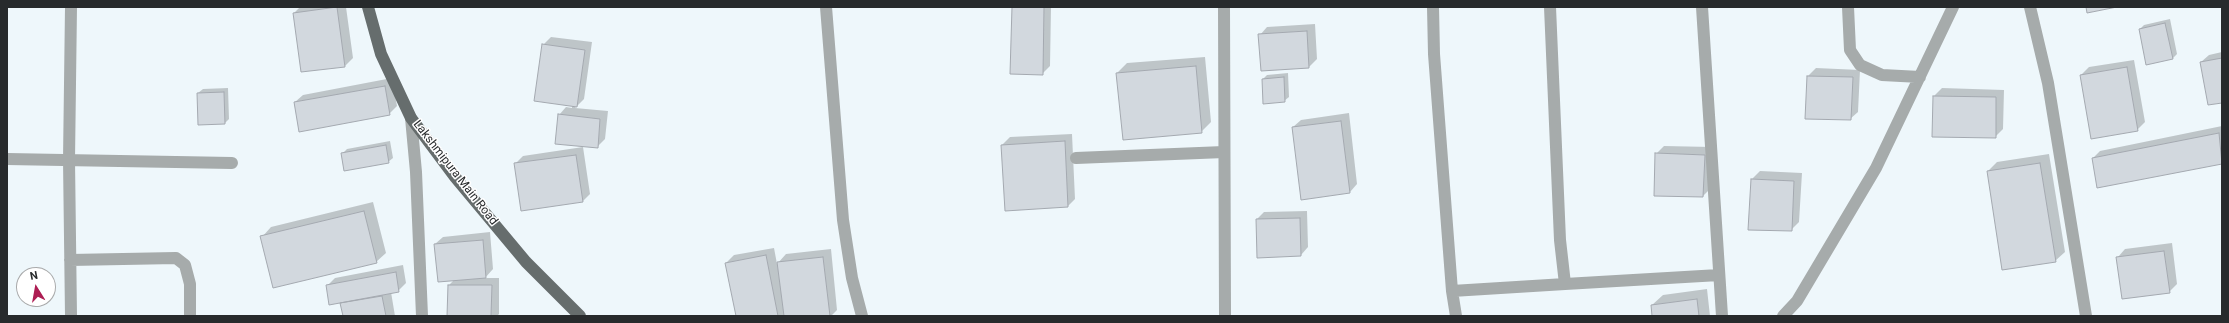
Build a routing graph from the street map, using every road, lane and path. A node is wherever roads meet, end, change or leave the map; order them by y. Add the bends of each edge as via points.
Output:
1 (71, 7) edge
2 (368, 7) edge
3 (826, 7) edge
4 (1224, 7) edge
5 (1433, 7) edge
6 (1550, 7) edge
7 (1702, 7) edge
8 (1848, 7) edge
9 (1953, 7) edge
10 (2030, 7) edge
11 (1920, 77) junction
12 (411, 118) junction
13 (1224, 152) junction
14 (7, 158) edge
15 (1076, 158) dead end
16 (69, 160) junction
17 (232, 163) dead end
18 (70, 260) junction
19 (1720, 275) junction
20 (1565, 284) junction
21 (1452, 291) junction
22 (71, 316) edge
23 (190, 316) edge
24 (422, 316) edge
25 (580, 316) edge
26 (862, 316) edge
27 (1225, 316) edge
28 (1456, 316) edge
29 (1722, 316) edge
30 (1784, 316) edge
31 (2086, 316) edge

1 - 16 street
2 - 12 main road, Lakshmipura Main Road via 381,54
3 - 26 street via 843,220 852,278
4 - 13 street
5 - 21 street via 1434,54
6 - 20 street via 1560,233
7 - 19 street
8 - 11 street via 1850,50 1860,65 1882,75
9 - 11 street
10 - 31 street via 2048,83
11 - 30 street via 1876,168 1797,301
12 - 24 street
12 - 25 main road, Lakshmipura Main Road via 455,177 526,262
13 - 15 street
13 - 27 street
14 - 16 street
16 - 17 street
16 - 18 street
18 - 22 street
18 - 23 street via 176,258 185,265 190,284
19 - 20 street
19 - 29 street
20 - 21 street
21 - 28 street

